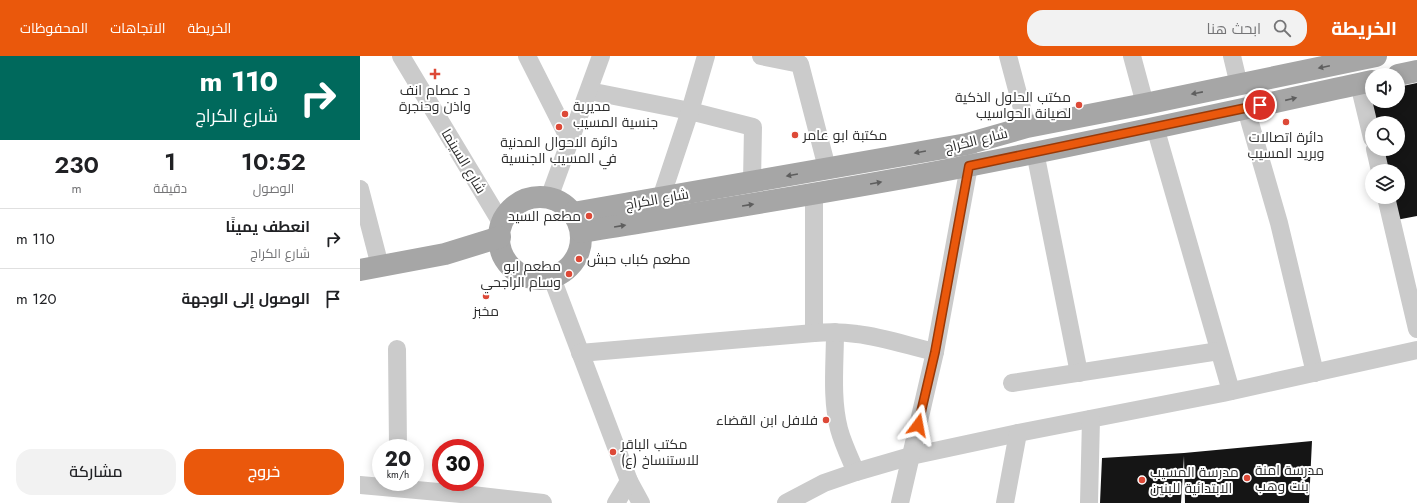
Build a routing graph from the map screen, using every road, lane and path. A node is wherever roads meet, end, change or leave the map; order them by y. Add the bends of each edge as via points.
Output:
1 (401, 56) edge
2 (527, 56) edge
3 (601, 56) edge
4 (706, 56) edge
5 (761, 56) edge
6 (1008, 56) edge
7 (1132, 56) edge
8 (1232, 56) edge
9 (1363, 57) edge
10 (1417, 71) edge
11 (1405, 74) edge
12 (1365, 82) edge
13 (1239, 85) junction
14 (589, 91) junction
15 (1145, 104) junction
16 (1246, 109) junction
17 (690, 111) junction
18 (1027, 127) junction
19 (1155, 127) junction
20 (570, 141) junction
21 (967, 144) junction
22 (1035, 152) junction
23 (969, 166) junction
24 (827, 168) junction
25 (752, 182) junction
26 (360, 189) edge
27 (814, 194) junction
28 (549, 198) junction
29 (661, 198) junction
30 (1388, 204) edge
31 (577, 223) junction
32 (501, 231) junction
33 (370, 268) edge
34 (552, 278) junction
35 (1417, 329) edge
36 (835, 332) junction
37 (814, 333) junction
38 (397, 349) dead end
39 (1417, 350) edge
40 (1219, 351) junction
41 (935, 352) junction
42 (580, 353) junction
43 (1079, 373) junction
44 (1315, 373) junction
45 (1012, 383) dead end
46 (1231, 391) junction
47 (1091, 419) junction
48 (1018, 433) junction
49 (398, 439) edge
50 (911, 456) junction
51 (856, 472) junction
52 (629, 481) junction
53 (360, 485) edge
54 (372, 485) edge
55 (420, 491) edge
56 (446, 498) edge
57 (543, 503) edge
58 (616, 503) edge
59 (641, 503) edge
60 (786, 503) edge
61 (900, 503) edge
62 (1006, 503) edge
63 (1088, 503) edge

1 - 32 street, شارع السينما
2 - 20 street
3 - 14 street
4 - 17 street
5 - 24 street via 800,64
6 - 18 street
7 - 15 street
8 - 13 street
9 -> 13 main road, شارع الكراج
10 - 11 main road
16 -> 12 main road, شارع الكراج
13 -> 15 main road, شارع الكراج
14 - 17 street
14 - 20 street
15 - 18 main road, شارع الكراج
16 - 19 main road, شارع الكراج
16 - 44 street via 1279,223
17 - 25 street via 753,127
17 - 29 street
18 - 21 main road, شارع الكراج
19 - 22 main road, شارع الكراج
19 - 40 street
20 - 28 street
21 - 23 street
21 -> 24 main road, شارع الكراج
22 - 23 main road, شارع الكراج
22 - 43 street
27 -> 23 main road, شارع الكراج
23 - 41 street
24 -> 25 main road, شارع الكراج
25 - 29 main road, شارع الكراج
26 - 33 street
31 -> 27 main road, شارع الكراج
27 - 37 street
28 - 31 main road via 566,206
28 - 32 main road via 538,198 518,204 509,213
29 - 31 main road, شارع الكراج
30 - 35 street
31 - 34 main road via 580,247 575,261 565,272
32 - 33 main road via 445,254
32 - 34 main road via 502,252 509,266 521,275 536,280
34 - 42 street
36 - 37 street
36 - 41 street via 877,337
36 - 51 street via 834,398 838,428
37 - 42 street
38 - 49 street
39 - 44 street
40 - 43 street
40 - 46 street
41 - 50 street
42 - 52 street
43 - 45 street
44 - 46 street
46 - 47 street
47 - 48 street
47 - 63 street
48 - 50 street
48 - 62 street
50 - 51 street
50 - 61 street
51 - 60 street via 824,483
52 - 58 street
52 - 59 street
53 - 54 street
55 - 56 street
56 - 57 street

